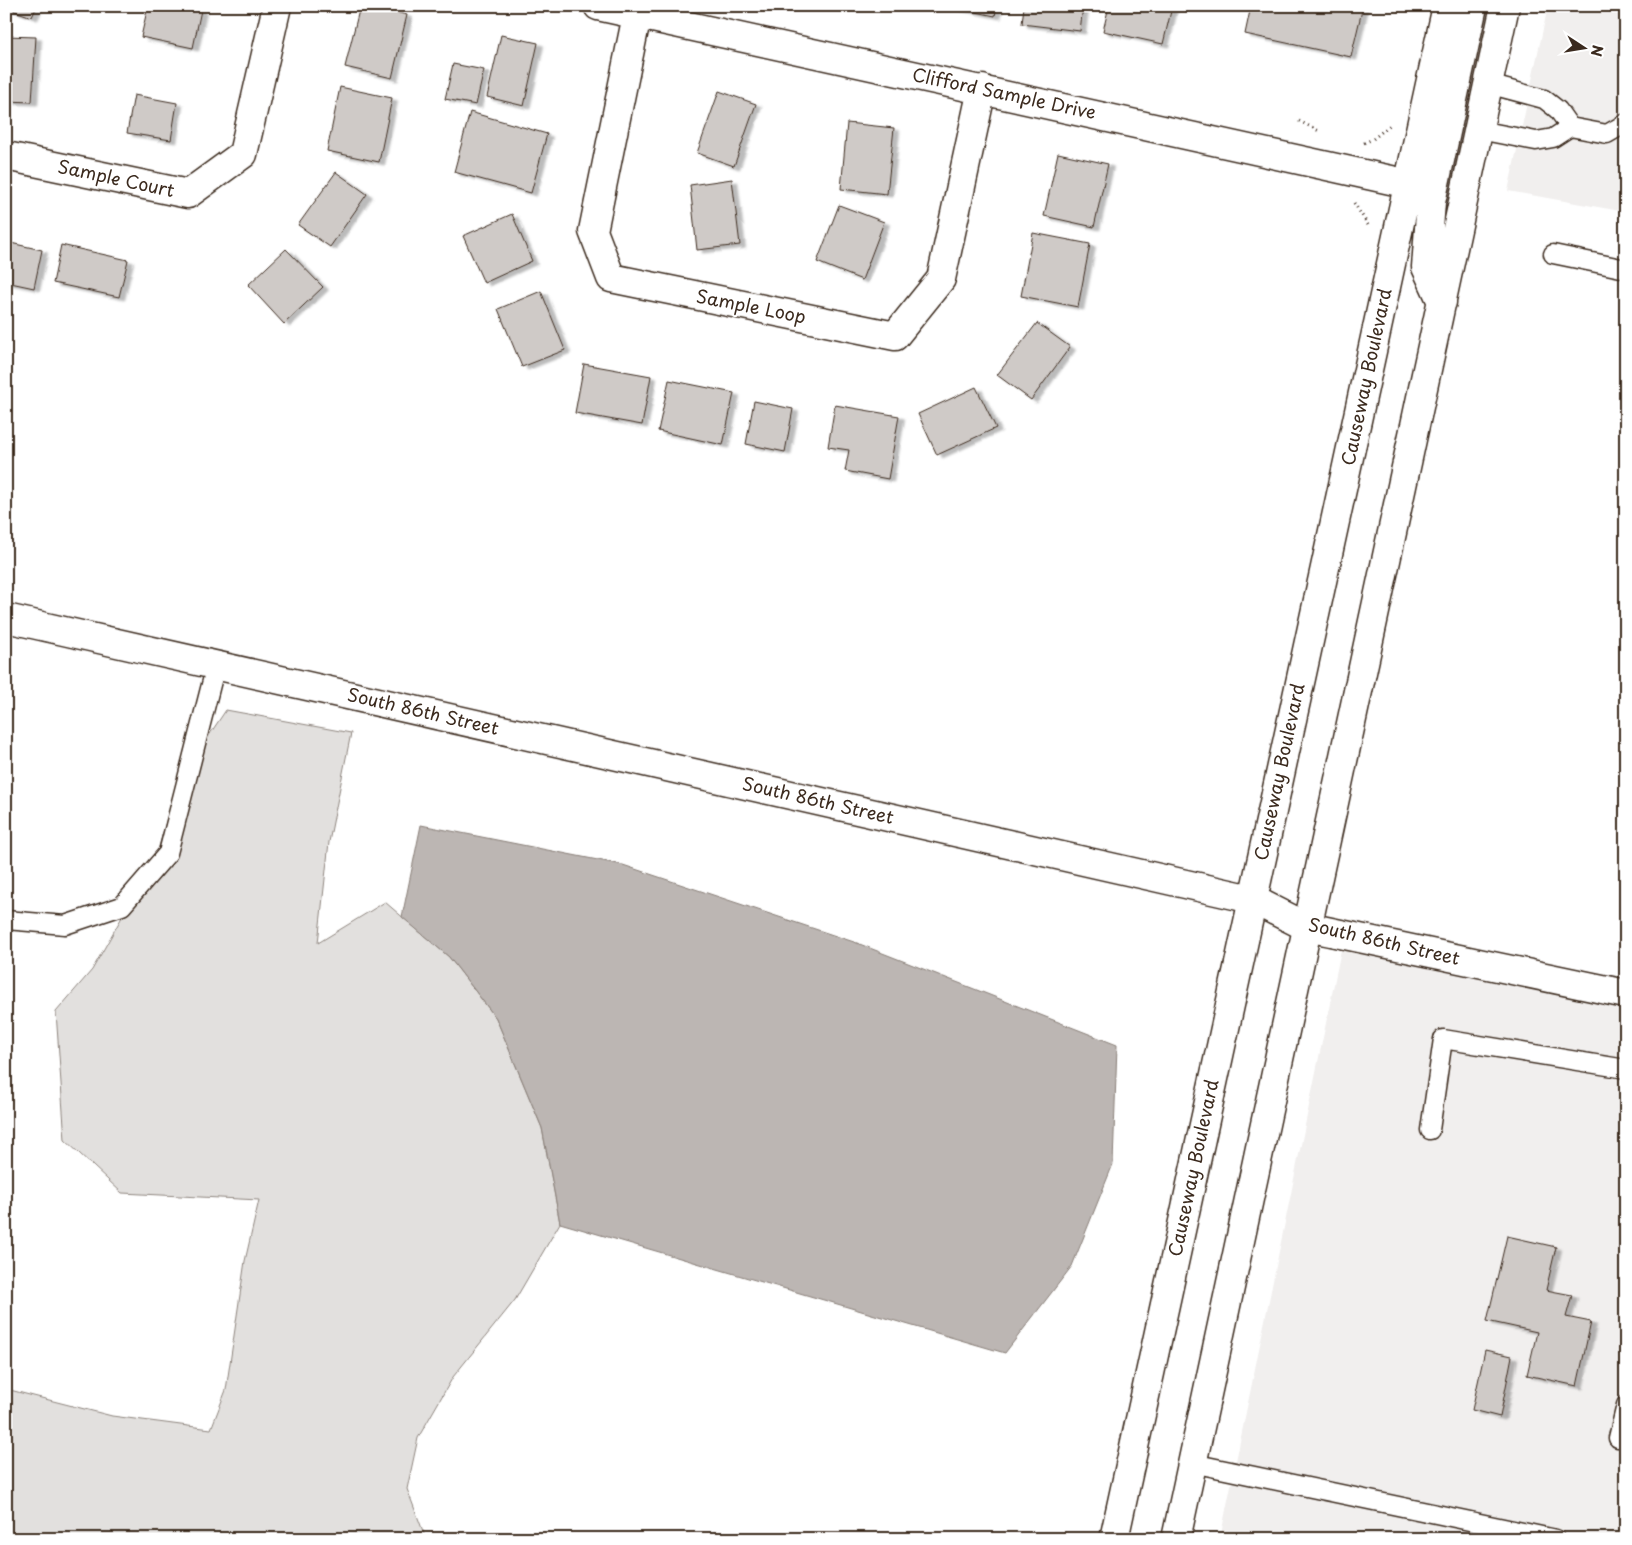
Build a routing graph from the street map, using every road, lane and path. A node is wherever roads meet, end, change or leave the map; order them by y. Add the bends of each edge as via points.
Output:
1 (276, 6) edge
2 (598, 6) edge
3 (1447, 6) edge
4 (1473, 6) edge
5 (1505, 6) edge
6 (637, 14) junction
7 (1488, 84) junction
8 (982, 89) junction
9 (1299, 121) dead end
10 (1626, 122) edge
11 (1391, 124) dead end
12 (1570, 127) junction
13 (1479, 130) junction
14 (1323, 134) dead end
15 (1360, 144) dead end
16 (6, 156) edge
17 (1409, 184) junction
18 (1352, 200) dead end
19 (1366, 234) dead end
20 (1553, 254) dead end
21 (1626, 269) edge
22 (1442, 302) junction
23 (6, 618) edge
24 (216, 665) junction
25 (1252, 898) junction
26 (6, 920) edge
27 (1307, 927) junction
28 (1626, 994) edge
29 (1626, 1069) edge
30 (1430, 1130) dead end
31 (1626, 1404) edge
32 (1618, 1438) dead end
33 (1192, 1463) junction
34 (1124, 1494) junction
35 (1114, 1539) edge
36 (1129, 1539) edge
37 (1176, 1539) edge
38 (1556, 1539) edge

1 - 16 street, Sample Court via 243,154 188,194
2 - 6 street, Clifford Sample Drive
3 - 17 street, Causeway Boulevard
4 - 22 street via 1431,202 1426,267
5 - 7 street
6 - 8 street, Clifford Sample Drive
6 - 8 street, Sample Loop via 594,231 611,278 895,336 941,279
7 - 12 lane via 1544,99 1558,110
7 - 13 street
8 - 17 street, Clifford Sample Drive
9 - 14 path
10 - 12 lane via 1607,134
11 - 15 path via 1373,139
12 - 13 lane via 1553,138 1536,141
13 - 22 street
17 - 25 street, Causeway Boulevard
18 - 19 path via 1368,225
20 - 21 lane
22 - 27 street
23 - 24 street, South 86th Street
24 - 25 street, South 86th Street
24 - 26 lane via 168,853 122,906 65,925
25 - 27 street, South 86th Street
25 - 34 street, Causeway Boulevard
27 - 28 street, South 86th Street
27 - 33 street
29 - 30 lane via 1443,1039
31 - 32 lane
33 - 37 street
33 - 38 lane
34 - 35 street, Causeway Boulevard
34 - 36 street

